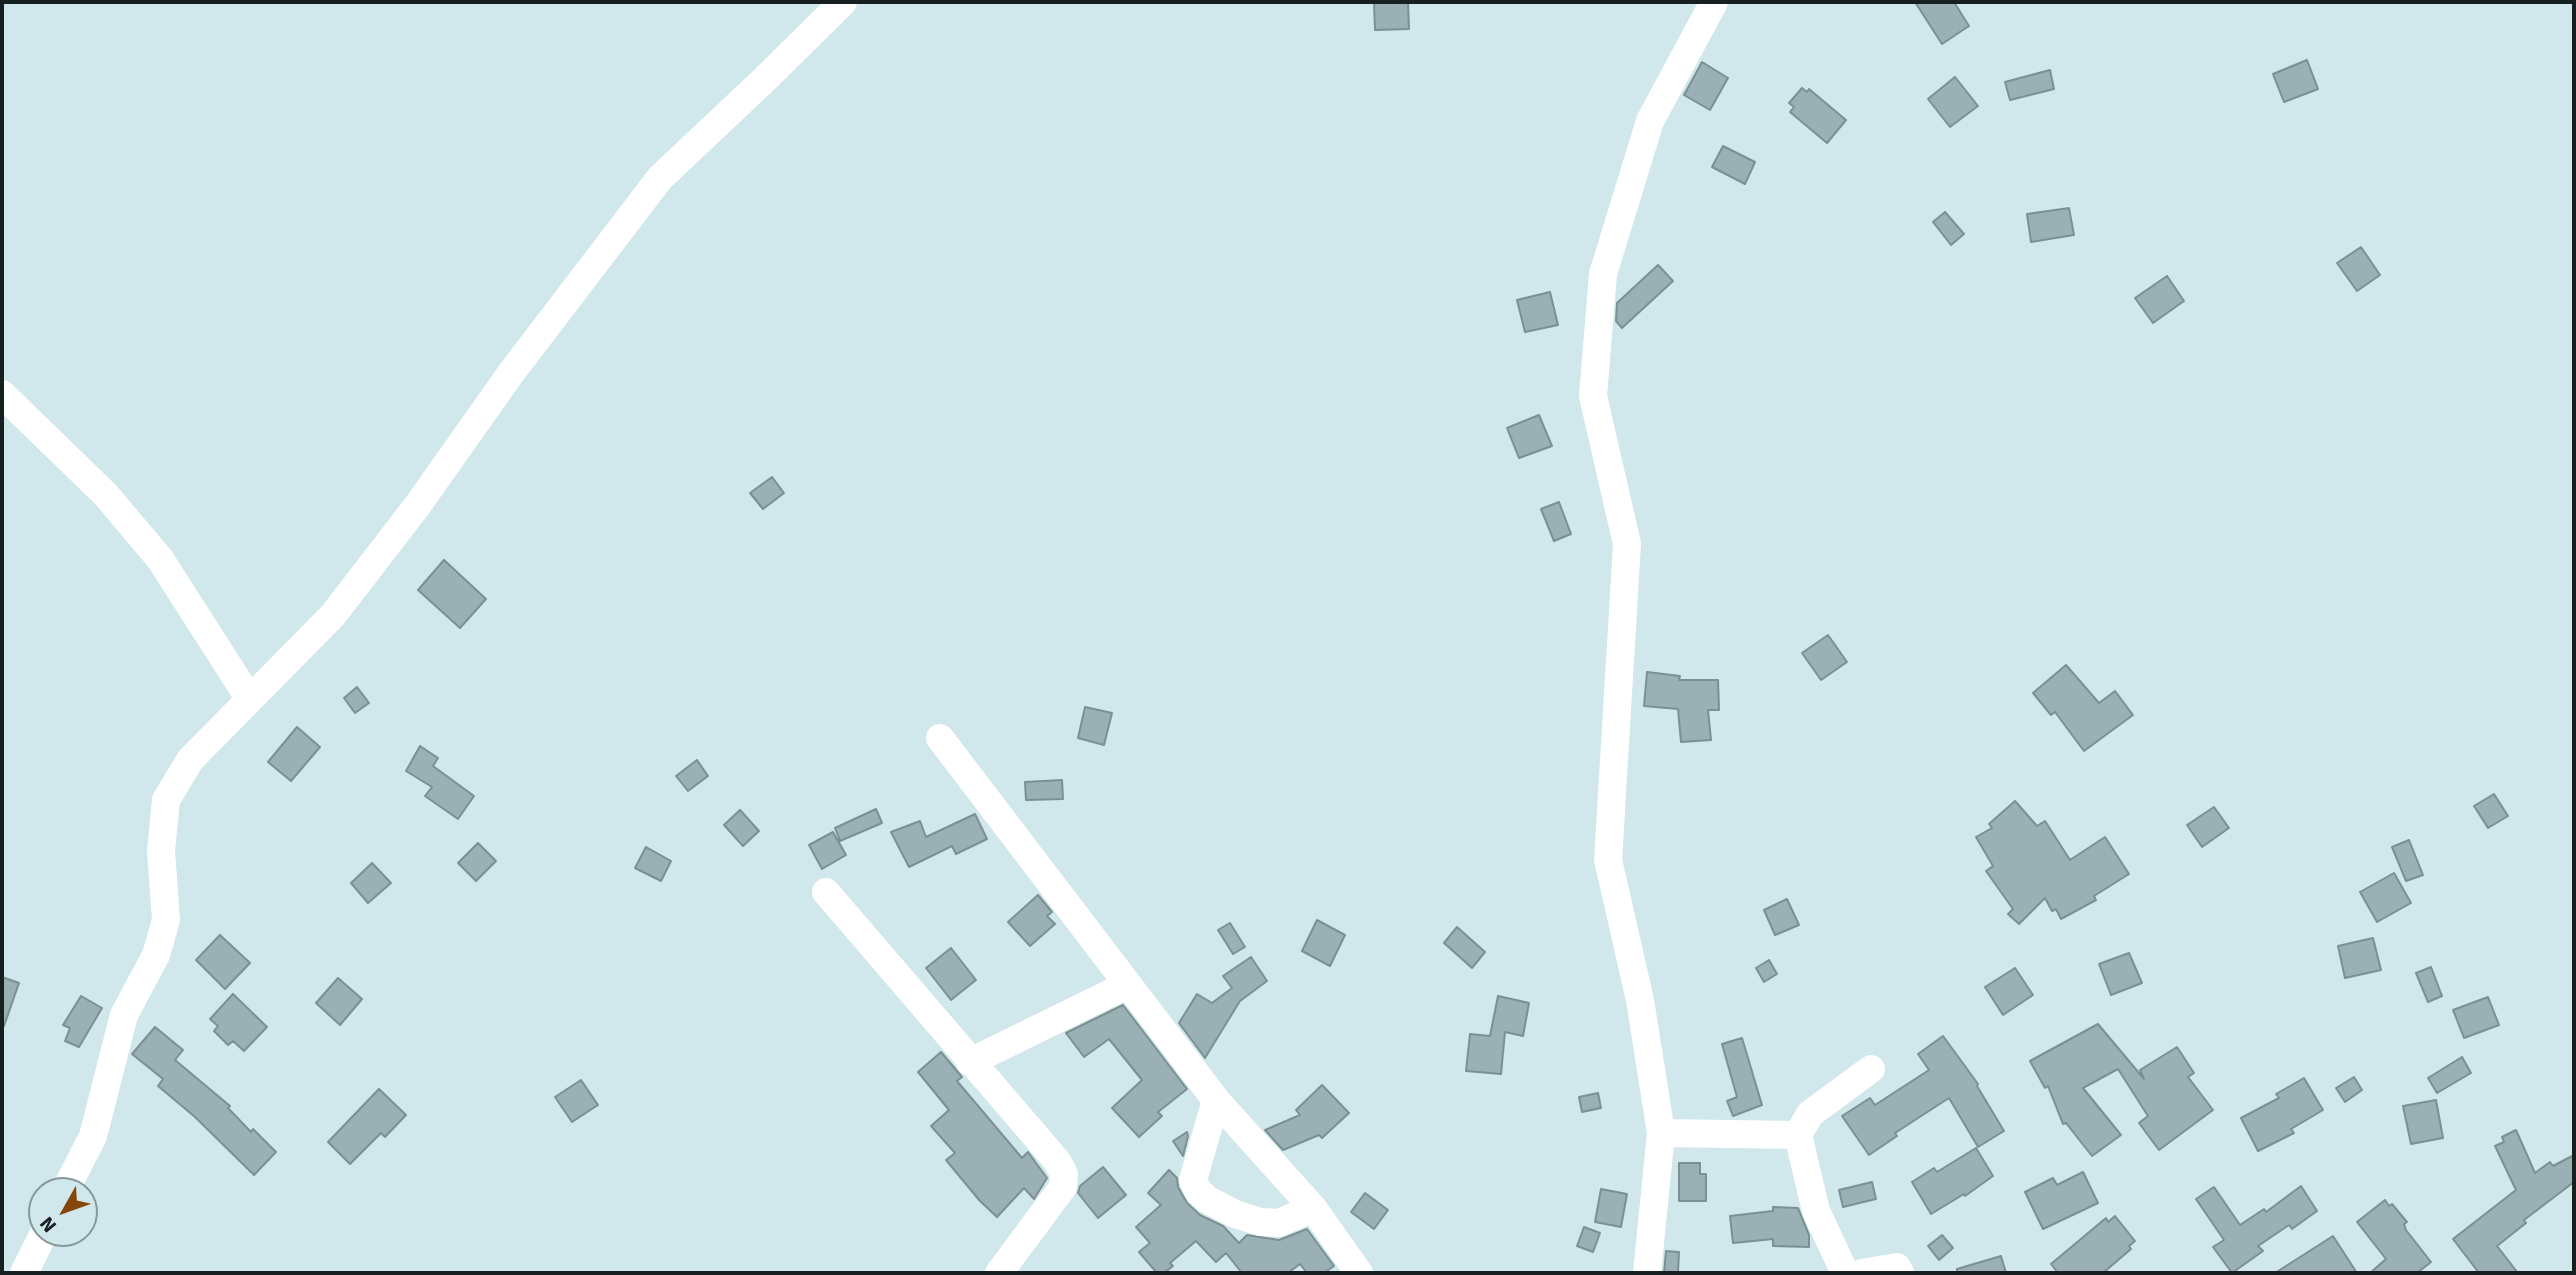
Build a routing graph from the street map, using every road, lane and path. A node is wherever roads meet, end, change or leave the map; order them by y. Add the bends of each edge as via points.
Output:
1 (843, 2) edge
2 (1714, 2) edge
3 (2, 394) edge
4 (249, 698) junction
5 (940, 738) dead end
6 (826, 892) dead end
7 (1127, 985) junction
8 (970, 1062) junction
9 (1871, 1069) dead end
10 (1216, 1100) junction
11 (1661, 1133) junction
12 (1798, 1135) junction
13 (72, 1177) edge
14 (1313, 1208) junction
15 (37, 1247) edge
16 (24, 1273) edge
17 (999, 1273) edge
18 (1359, 1273) edge
19 (1647, 1273) edge
20 (1845, 1273) edge
21 (1862, 1273) edge
22 (1900, 1273) edge

1 - 4 street via 660,178 334,615
2 - 11 street via 1650,121 1603,274 1592,396 1627,544 1608,860 1640,1000
3 - 4 street via 106,495 160,559
4 - 13 street via 190,760 166,800 162,851 166,920 156,955 124,1015 93,1136
5 - 7 street
6 - 8 street
7 - 8 street
7 - 10 street
8 - 17 street via 1064,1174 1063,1187
9 - 12 street via 1810,1114
10 - 14 street
10 - 14 street via 1193,1180 1198,1191 1235,1214 1260,1222 1279,1223
11 - 12 street
11 - 19 street
12 - 20 street via 1816,1211
14 - 18 street
15 - 16 street
21 - 22 street via 1897,1267

